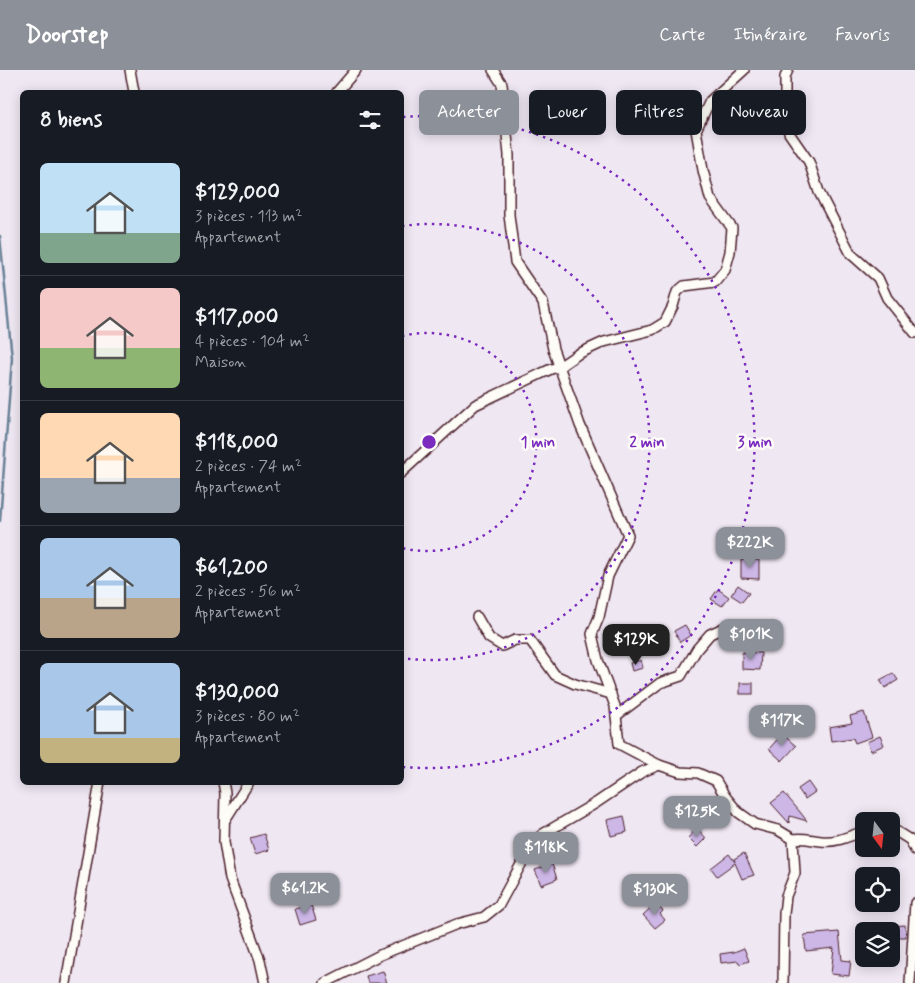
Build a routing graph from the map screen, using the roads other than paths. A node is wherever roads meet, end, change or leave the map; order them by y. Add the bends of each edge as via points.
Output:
1 (130, 70) edge
2 (356, 70) edge
3 (493, 70) edge
4 (744, 70) edge
5 (788, 70) edge
6 (134, 90) edge
7 (339, 90) edge
8 (915, 333) edge
9 (559, 367) junction
10 (404, 470) edge
11 (477, 617) dead end
12 (732, 624) dead end
13 (611, 694) junction
14 (616, 716) junction
15 (659, 765) junction
16 (99, 785) edge
17 (224, 785) edge
18 (247, 785) edge
19 (224, 821) junction
20 (855, 834) edge
21 (900, 834) edge
22 (793, 839) junction
23 (915, 850) edge
24 (915, 904) edge
25 (66, 983) edge
26 (265, 983) edge
27 (325, 983) edge
28 (783, 983) edge
29 (910, 983) edge

1 - 6 street
2 - 7 street
3 - 9 street via 502,84 509,155 509,215 515,262 543,303
4 - 9 street via 710,101 696,130 710,198 732,228 725,270 716,282 684,286 677,292 665,322 652,330 604,342
5 - 8 street via 785,108 789,133 808,162 819,192 852,254 878,278 887,298
9 - 10 street via 475,405
9 - 13 street via 628,535 608,576 592,634
11 - 13 street via 489,638 502,646 515,640 530,640 555,675
12 - 14 street via 710,634 681,676 660,683
13 - 14 street
14 - 15 street via 618,744
15 - 22 street via 716,781 738,812 755,824 778,830
15 - 27 street via 642,772 532,844 499,905 484,917 457,924 380,955
16 - 25 street
17 - 19 street
18 - 19 street
19 - 26 street via 230,879 260,960
20 - 22 street via 838,841
21 - 23 street via 910,840
22 - 28 street via 795,873 786,896 784,914
24 - 29 street

